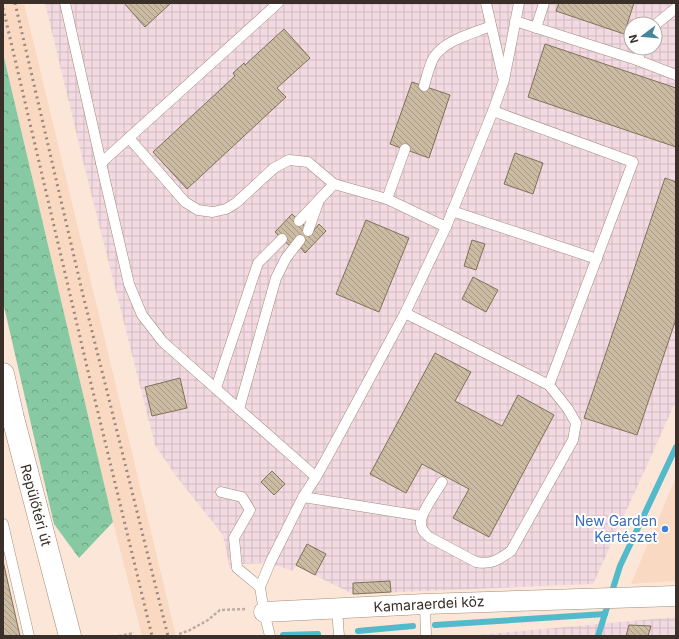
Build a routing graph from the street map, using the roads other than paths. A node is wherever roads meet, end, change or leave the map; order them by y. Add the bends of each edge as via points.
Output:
1 (65, 3) edge
2 (278, 3) edge
3 (486, 3) edge
4 (519, 3) edge
5 (544, 3) edge
6 (676, 8) edge
7 (663, 19) edge
8 (516, 21) junction
9 (491, 26) junction
10 (536, 28) junction
11 (639, 56) edge
12 (637, 60) junction
13 (676, 76) edge
14 (504, 80) junction
15 (424, 86) dead end
16 (493, 111) junction
17 (129, 138) junction
18 (405, 149) dead end
19 (101, 164) junction
20 (334, 184) junction
21 (388, 199) junction
22 (319, 200) junction
23 (452, 211) junction
24 (299, 221) dead end
25 (446, 227) junction
26 (308, 232) dead end
27 (282, 239) dead end
28 (300, 240) dead end
29 (269, 252) junction
30 (597, 259) junction
31 (282, 264) junction
32 (405, 313) junction
33 (3, 376) edge
34 (549, 385) junction
35 (216, 388) junction
36 (239, 409) junction
37 (316, 477) junction
38 (442, 482) dead end
39 (221, 492) dead end
40 (303, 497) junction
41 (422, 516) junction
42 (3, 524) edge
43 (260, 587) junction
44 (676, 596) edge
45 (425, 604) junction
46 (337, 608) junction
47 (264, 612) junction
48 (29, 636) edge
49 (70, 636) edge
50 (270, 636) edge
51 (339, 636) edge
52 (426, 636) edge

1 - 19 lane
2 - 17 lane
3 - 9 lane
4 - 8 lane
5 - 10 lane
6 - 7 lane
8 - 10 lane
8 - 14 lane
9 - 14 lane
9 - 15 lane via 457,39 440,50 429,69
10 - 12 lane
11 - 12 lane
12 - 13 lane
14 - 16 lane
16 - 23 lane
16 - 30 lane via 633,162
17 - 19 lane
17 - 20 lane via 185,202 198,210 213,212 226,209 274,168 289,160 308,162
18 - 21 lane
19 - 35 lane via 129,284 142,315 163,342
20 - 21 lane
20 - 22 lane
21 - 25 lane
22 - 24 lane
22 - 26 lane
23 - 25 lane
23 - 30 lane
25 - 32 lane
27 - 29 lane
28 - 31 lane
29 - 31 lane
29 - 35 lane via 258,263
30 - 34 lane
31 - 36 lane
32 - 34 lane
32 - 37 lane
33 - 49 street, Repülőtéri út
34 - 41 lane via 576,423 573,440 511,551 492,562 476,562 423,532 420,523
35 - 36 lane
36 - 37 lane
37 - 40 lane
38 - 41 lane
39 - 43 lane via 242,497 250,510 234,538 237,568
40 - 41 lane
40 - 43 lane
42 - 48 lane
43 - 47 lane
44 - 45 street, Kamaraerdei köz
45 - 46 street, Kamaraerdei köz
45 - 52 lane
46 - 47 street, Kamaraerdei köz
46 - 51 lane
47 - 50 lane

